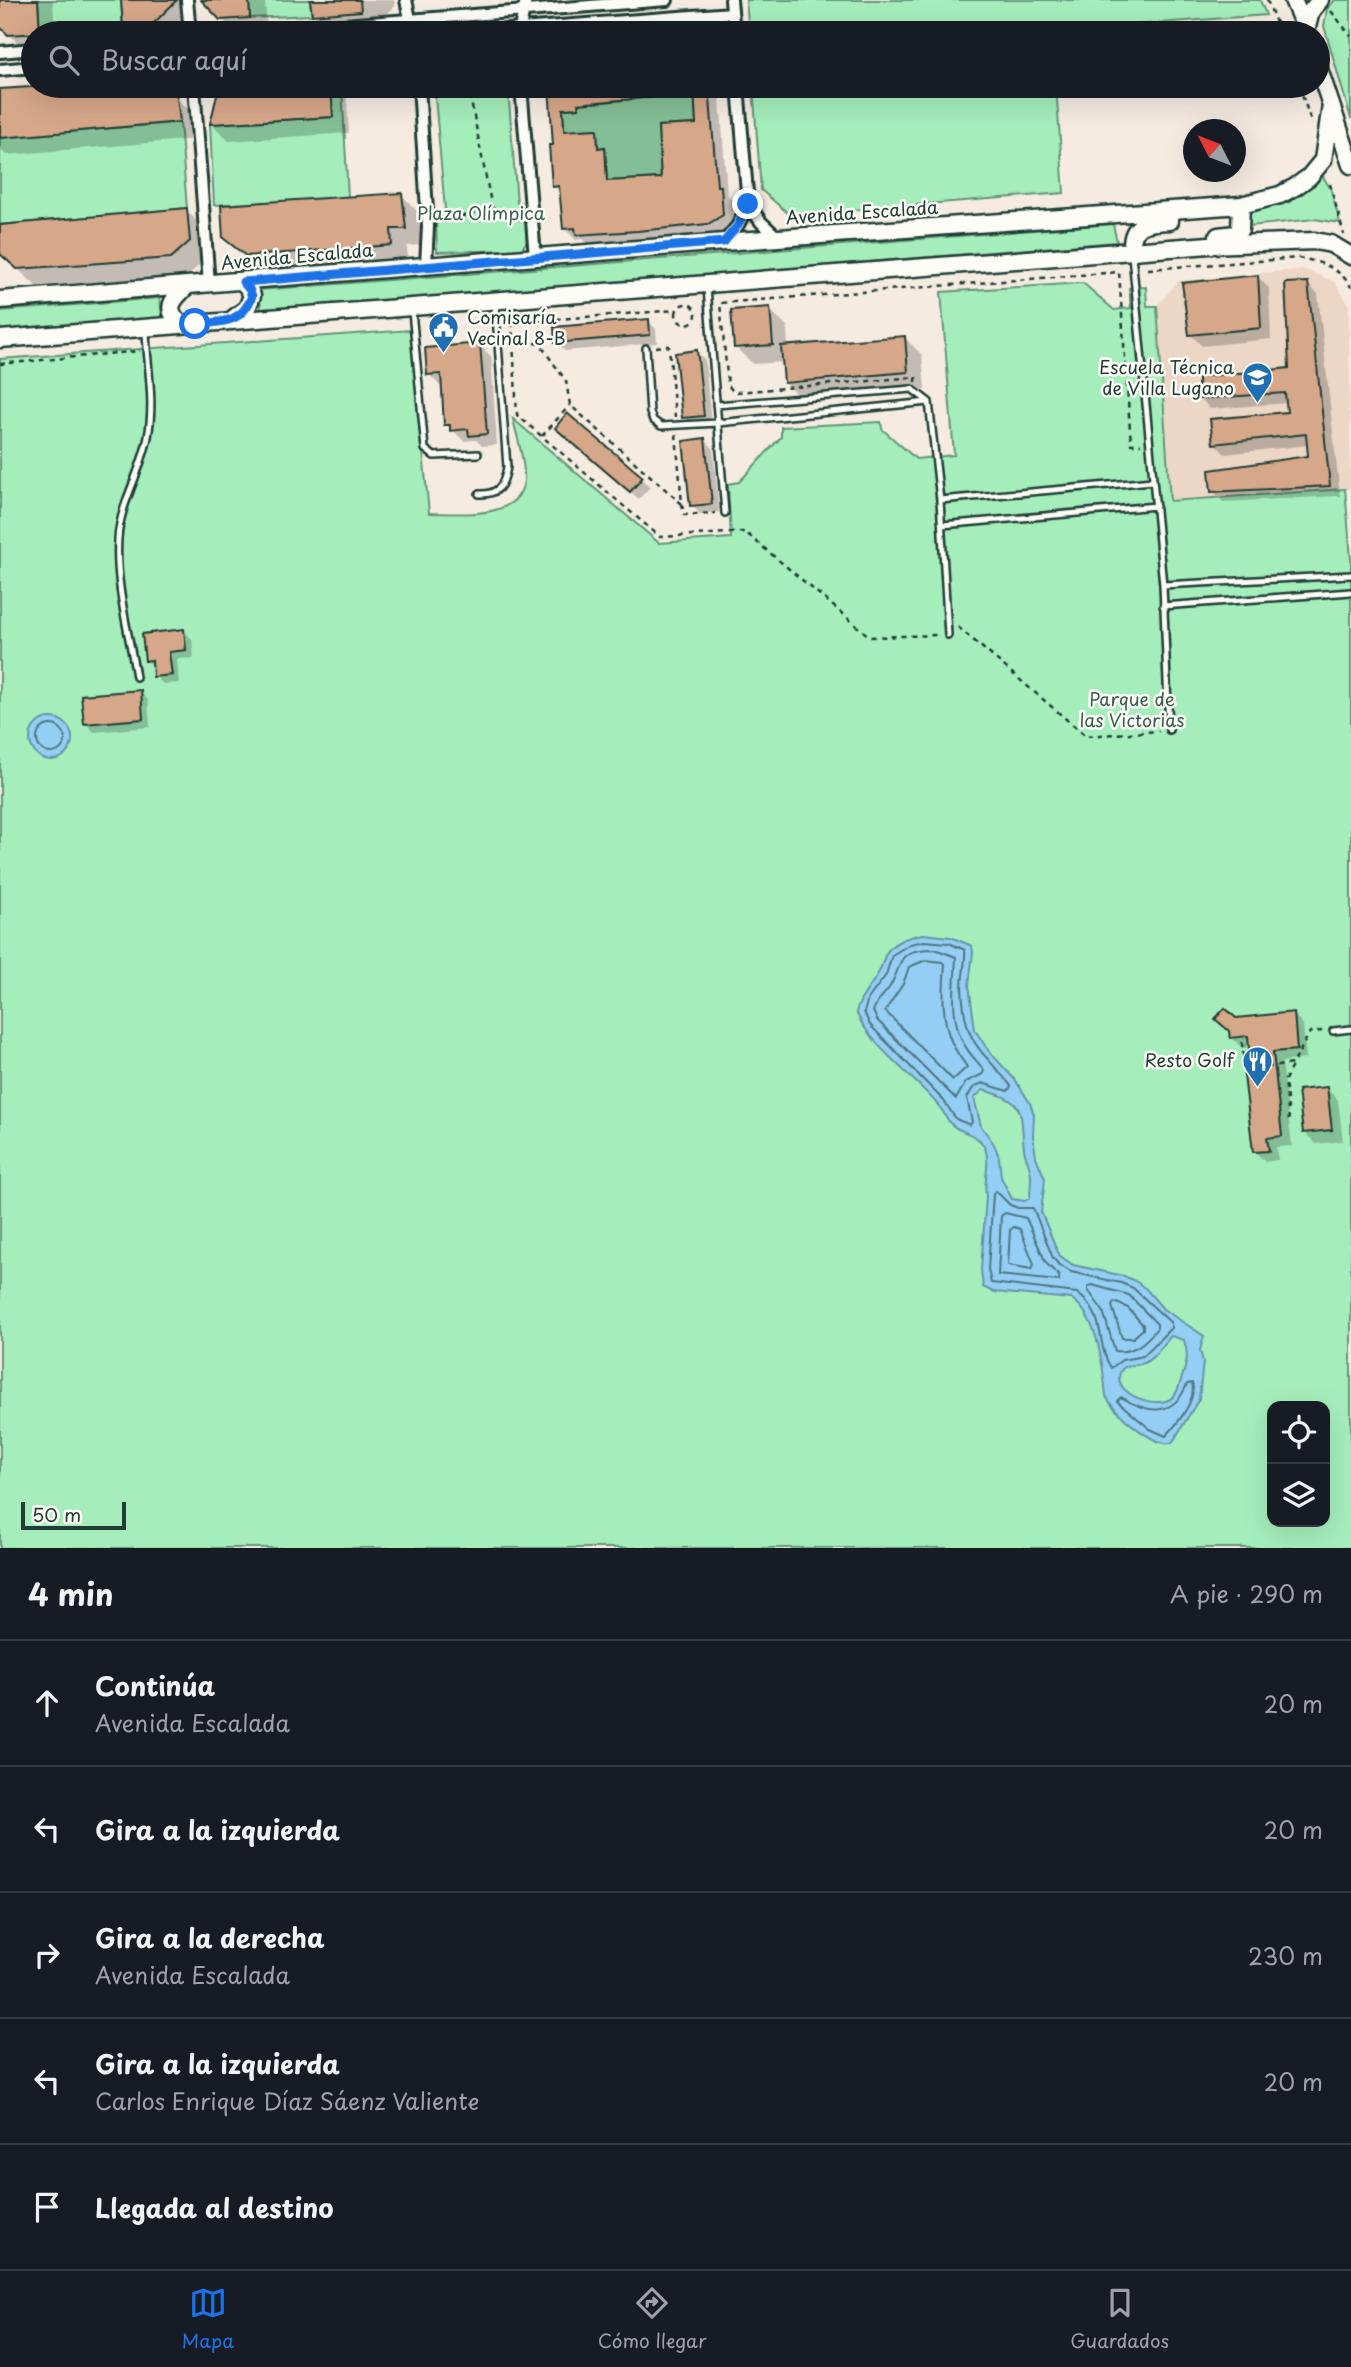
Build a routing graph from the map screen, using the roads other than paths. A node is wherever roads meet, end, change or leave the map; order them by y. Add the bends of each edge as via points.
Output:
1 (187, 0) edge
2 (406, 0) edge
3 (667, 0) edge
4 (731, 0) edge
5 (1295, 0) edge
6 (1325, 5) edge
7 (524, 6) edge
8 (732, 13) junction
9 (412, 20) junction
10 (189, 21) edge
11 (399, 21) edge
12 (638, 21) edge
13 (733, 21) edge
14 (1302, 21) edge
15 (1309, 21) edge
16 (21, 50) edge
17 (0, 52) edge
18 (21, 68) edge
19 (0, 70) edge
20 (195, 98) edge
21 (420, 98) edge
22 (523, 98) edge
23 (739, 98) edge
24 (1329, 98) edge
25 (1331, 105) junction
26 (1351, 165) edge
27 (748, 204) junction
28 (1233, 205) junction
29 (778, 238) junction
30 (724, 242) junction
31 (1159, 249) junction
32 (1132, 251) junction
33 (1351, 256) edge
34 (535, 257) junction
35 (426, 265) junction
36 (243, 282) junction
37 (209, 284) junction
38 (706, 284) junction
39 (187, 286) junction
40 (0, 300) edge
41 (495, 301) junction
42 (411, 307) junction
43 (230, 321) junction
44 (182, 325) junction
45 (145, 328) junction
46 (0, 340) edge
47 (646, 348) road end
48 (929, 402) junction
49 (716, 405) junction
50 (718, 423) junction
51 (478, 454) dead end
52 (1153, 481) junction
53 (479, 494) dead end
54 (940, 500) junction
55 (1156, 506) junction
56 (725, 513) road end
57 (942, 524) junction
58 (1351, 575) edge
59 (1163, 585) junction
60 (1351, 592) edge
61 (1164, 606) junction
62 (948, 635) road end
63 (136, 677) dead end
64 (1170, 730) road end
65 (1351, 1029) edge
66 (1333, 1031) road end

1 - 10 street
2 - 9 street
3 - 7 street
4 - 8 street
5 - 14 main road
6 - 15 main road via 1311,11
7 - 9 street
8 - 12 street
8 - 13 street
9 - 11 street
16 - 17 street
18 - 19 street
20 - 37 street
21 - 35 street
22 - 34 street
23 - 27 street
24 - 25 main road
25 - 26 main road
25 - 28 main road, Avenida Escalada via 1323,160 1309,177 1280,195
27 - 29 street
27 - 30 street
28 - 29 main road, Avenida Escalada
28 - 31 main road via 1242,224 1236,234 1175,239
28 - 32 main road via 1207,218 1143,224 1133,232
29 - 30 main road, Avenida Escalada
30 - 34 main road, Avenida Escalada
31 - 32 main road
31 - 33 main road via 1300,240 1331,244
32 - 38 main road
32 - 52 lane
34 - 35 main road, Avenida Escalada
35 - 36 main road, Avenida Escalada
36 - 37 main road, Avenida Escalada
36 - 43 main road via 252,296 247,307
37 - 39 main road, Avenida Escalada
38 - 41 main road
38 - 49 lane
39 - 40 main road, Avenida Escalada
39 - 44 main road via 170,311
41 - 42 main road
41 - 53 lane via 507,467 497,490
42 - 43 main road
42 - 51 lane via 425,449 434,456
43 - 44 main road
44 - 45 main road
45 - 46 main road
45 - 63 lane via 151,414 147,440 121,514 118,541
47 - 50 lane via 653,420 661,426
48 - 49 lane via 912,389
48 - 50 lane
48 - 54 lane
49 - 50 lane
50 - 56 lane
52 - 54 lane
52 - 55 lane
54 - 57 lane
55 - 57 lane
55 - 59 lane
57 - 62 lane
58 - 59 lane
59 - 61 lane
60 - 61 lane
61 - 64 lane
65 - 66 lane

